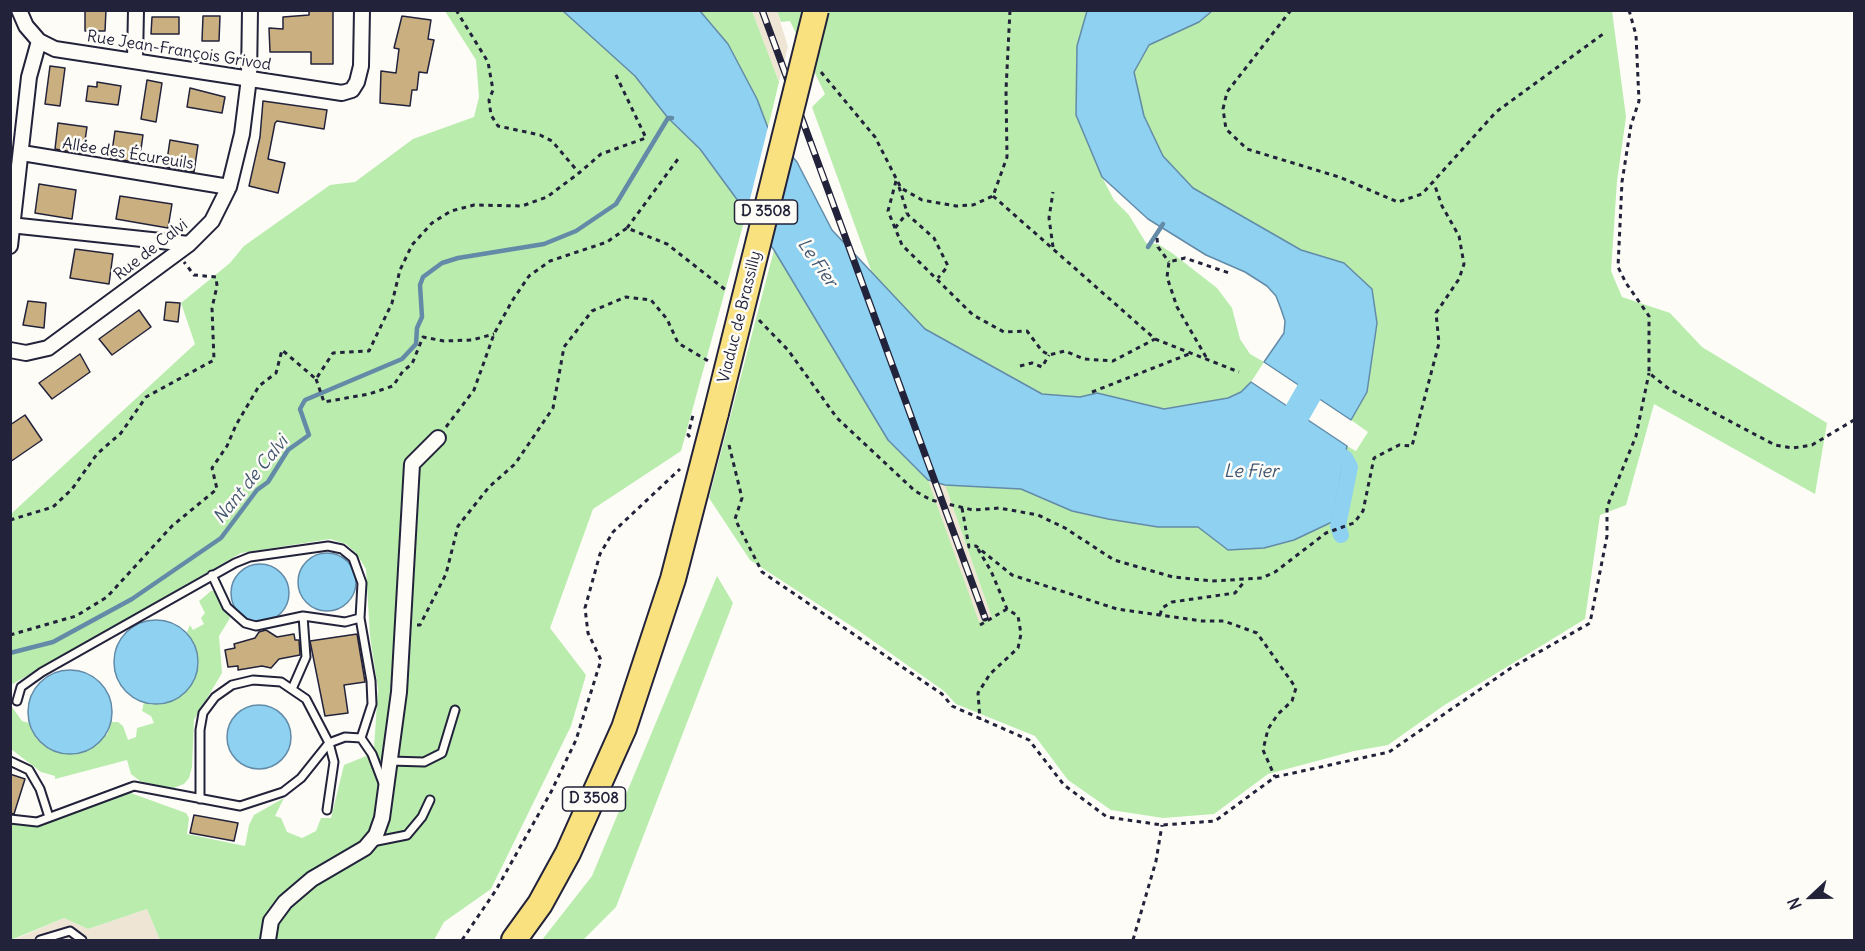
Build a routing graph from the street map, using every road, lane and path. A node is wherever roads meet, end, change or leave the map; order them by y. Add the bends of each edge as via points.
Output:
1 (19, 10) edge
2 (136, 10) edge
3 (250, 10) edge
4 (362, 10) edge
5 (456, 10) edge
6 (816, 10) edge
7 (1010, 10) edge
8 (1291, 10) edge
9 (1629, 10) edge
10 (1603, 34) dead end
11 (39, 41) junction
12 (135, 59) junction
13 (819, 70) dead end
14 (614, 71) dead end
15 (249, 78) junction
16 (22, 153) junction
17 (678, 159) dead end
18 (579, 173) junction
19 (897, 179) junction
20 (1434, 183) junction
21 (230, 187) junction
22 (1053, 192) dead end
23 (993, 195) junction
24 (907, 213) junction
25 (12, 226) edge
26 (627, 228) junction
27 (895, 228) junction
28 (1157, 238) dead end
29 (189, 244) junction
30 (10, 246) edge
31 (1053, 249) junction
32 (177, 253) junction
33 (1169, 262) junction
34 (1232, 274) dead end
35 (938, 278) junction
36 (729, 293) dead end
37 (753, 315) dead end
38 (494, 334) junction
39 (1155, 339) junction
40 (10, 351) edge
41 (1191, 353) junction
42 (1049, 355) junction
43 (1207, 359) junction
44 (715, 365) dead end
45 (1020, 366) dead end
46 (1239, 372) dead end
47 (1649, 373) junction
48 (316, 379) junction
49 (1092, 392) dead end
50 (1854, 420) edge
51 (438, 438) joint
52 (729, 441) dead end
53 (686, 462) dead end
54 (962, 507) junction
55 (10, 520) edge
56 (976, 546) junction
57 (212, 575) junction
58 (1245, 581) junction
59 (1007, 609) junction
60 (1160, 615) junction
61 (303, 616) junction
62 (360, 618) junction
63 (980, 624) dead end
64 (420, 625) dead end
65 (10, 635) edge
66 (292, 689) junction
67 (16, 701) dead end
68 (455, 710) dead end
69 (980, 720) junction
70 (362, 738) junction
71 (329, 743) junction
72 (10, 761) edge
73 (390, 761) junction
74 (1275, 777) junction
75 (386, 790) junction
76 (200, 799) junction
77 (429, 800) dead end
78 (327, 810) dead end
79 (49, 817) junction
80 (10, 819) edge
81 (1162, 825) junction
82 (370, 842) junction
83 (40, 940) edge
84 (82, 940) edge
85 (268, 940) edge
86 (462, 940) edge
87 (514, 940) edge
88 (1133, 940) edge

1 - 11 street
2 - 12 street
3 - 15 street, Rue de Calvi
4 - 15 street, Rue Jean-François Grivod via 361,66 352,90 342,93
5 - 18 path via 488,62 493,90 490,115 498,126 552,141
6 - 87 highway, Viaduc de Brassilly / D 3508, bridge via 706,413 673,579 624,728 568,853 540,904
7 - 23 path via 1007,157
8 - 20 path via 1227,92 1223,109 1226,129 1246,149 1339,177 1398,202 1422,194
9 - 47 path via 1636,35 1639,100 1622,182 1618,267 1649,316
10 - 20 path via 1496,112
11 - 12 street, Rue Jean-François Grivod via 55,49
11 - 16 street via 29,77
12 - 15 street, Rue Jean-François Grivod
13 - 19 path via 875,137
14 - 18 path via 646,138 601,154
15 - 21 street, Rue de Calvi via 243,134
16 - 21 street, Allée des Écureuils
16 - 25 street
17 - 26 path
18 - 48 path via 547,197 522,206 474,205 451,211 432,223 412,245 400,270 392,303 369,351 333,353
19 - 23 path via 901,188 922,200 956,206 973,205
19 - 24 path
19 - 27 path via 888,212
20 - 58 path via 1459,236 1464,264 1459,279 1436,313 1439,343 1412,446 1399,445 1374,458 1364,511 1354,523 1326,533 1275,572
21 - 29 street, Rue de Calvi via 212,221
22 - 31 path via 1048,218
23 - 31 path
24 - 27 path
24 - 35 path via 934,238 948,266
25 - 29 street
25 - 30 street
26 - 36 path via 667,244
26 - 38 path via 607,242 550,261 529,276
27 - 35 path via 902,245
28 - 33 path via 1158,247
29 - 32 street, Rue de Calvi
31 - 39 path
32 - 40 street, Rue de Calvi via 48,348 26,353
32 - 55 path via 194,275 216,277 218,286 212,308 214,360 146,397 121,433 97,454 72,489 53,507
33 - 34 path via 1185,258
33 - 43 path via 1167,277 1177,307
35 - 42 path via 973,315 1004,332 1027,330
37 - 54 path via 788,350 837,418 915,490 931,500
38 - 48 path via 444,341 423,337 412,364 393,386 369,394 324,402
38 - 51 path via 474,390
39 - 41 path
39 - 42 path via 1113,361 1084,359 1065,351
41 - 43 path
41 - 49 path
42 - 45 path via 1042,367 1032,363
43 - 46 path
44 - 64 path via 678,343 651,300 626,297 592,311 564,347 553,408 515,464 489,487 458,526 446,574
47 - 50 path via 1669,389 1774,446 1812,445
47 - 74 path via 1636,436 1607,507 1607,536 1590,623 1511,668 1389,752
48 - 65 path via 282,350 276,373 260,386 212,468 217,489 172,526 107,597 76,616
51 - 73 street via 412,464 399,692
52 - 69 path via 742,498 735,519 762,572 942,694 952,706
53 - 86 path via 613,532 600,554 585,608 588,633 601,660 576,740 496,890
54 - 56 path via 969,547
54 - 58 path via 1038,515 1114,560 1141,569 1173,577
56 - 59 path
56 - 60 path via 1012,575 1117,609
57 - 61 lane via 227,607 245,623 256,626
57 - 62 lane via 250,557 328,546 342,549 359,568
57 - 67 lane via 42,672 21,687
58 - 60 path via 1235,593 1172,602 1162,608
59 - 63 path
59 - 69 path via 1018,616 1018,648 990,674 978,693
60 - 74 path via 1224,621 1257,633 1268,644 1296,688 1293,701 1268,729 1263,750
61 - 62 lane via 345,622
61 - 66 lane via 306,657
62 - 70 lane via 372,704
66 - 71 lane via 306,699
66 - 76 lane via 281,682 253,680 232,685 216,697 203,713 200,730
68 - 73 lane via 442,753 424,762
69 - 81 path via 1029,740 1064,785 1107,817
70 - 71 lane via 345,737
70 - 75 lane
71 - 76 lane via 301,778 283,792 240,806
71 - 78 lane via 334,762
72 - 79 lane via 29,770
73 - 75 street
74 - 81 path via 1215,821
75 - 82 street via 382,818
76 - 79 lane via 134,786
77 - 82 lane via 422,818 407,835
79 - 80 lane via 27,823
81 - 88 path
82 - 85 street via 346,861 312,879 285,902 271,921
83 - 84 lane via 70,932

